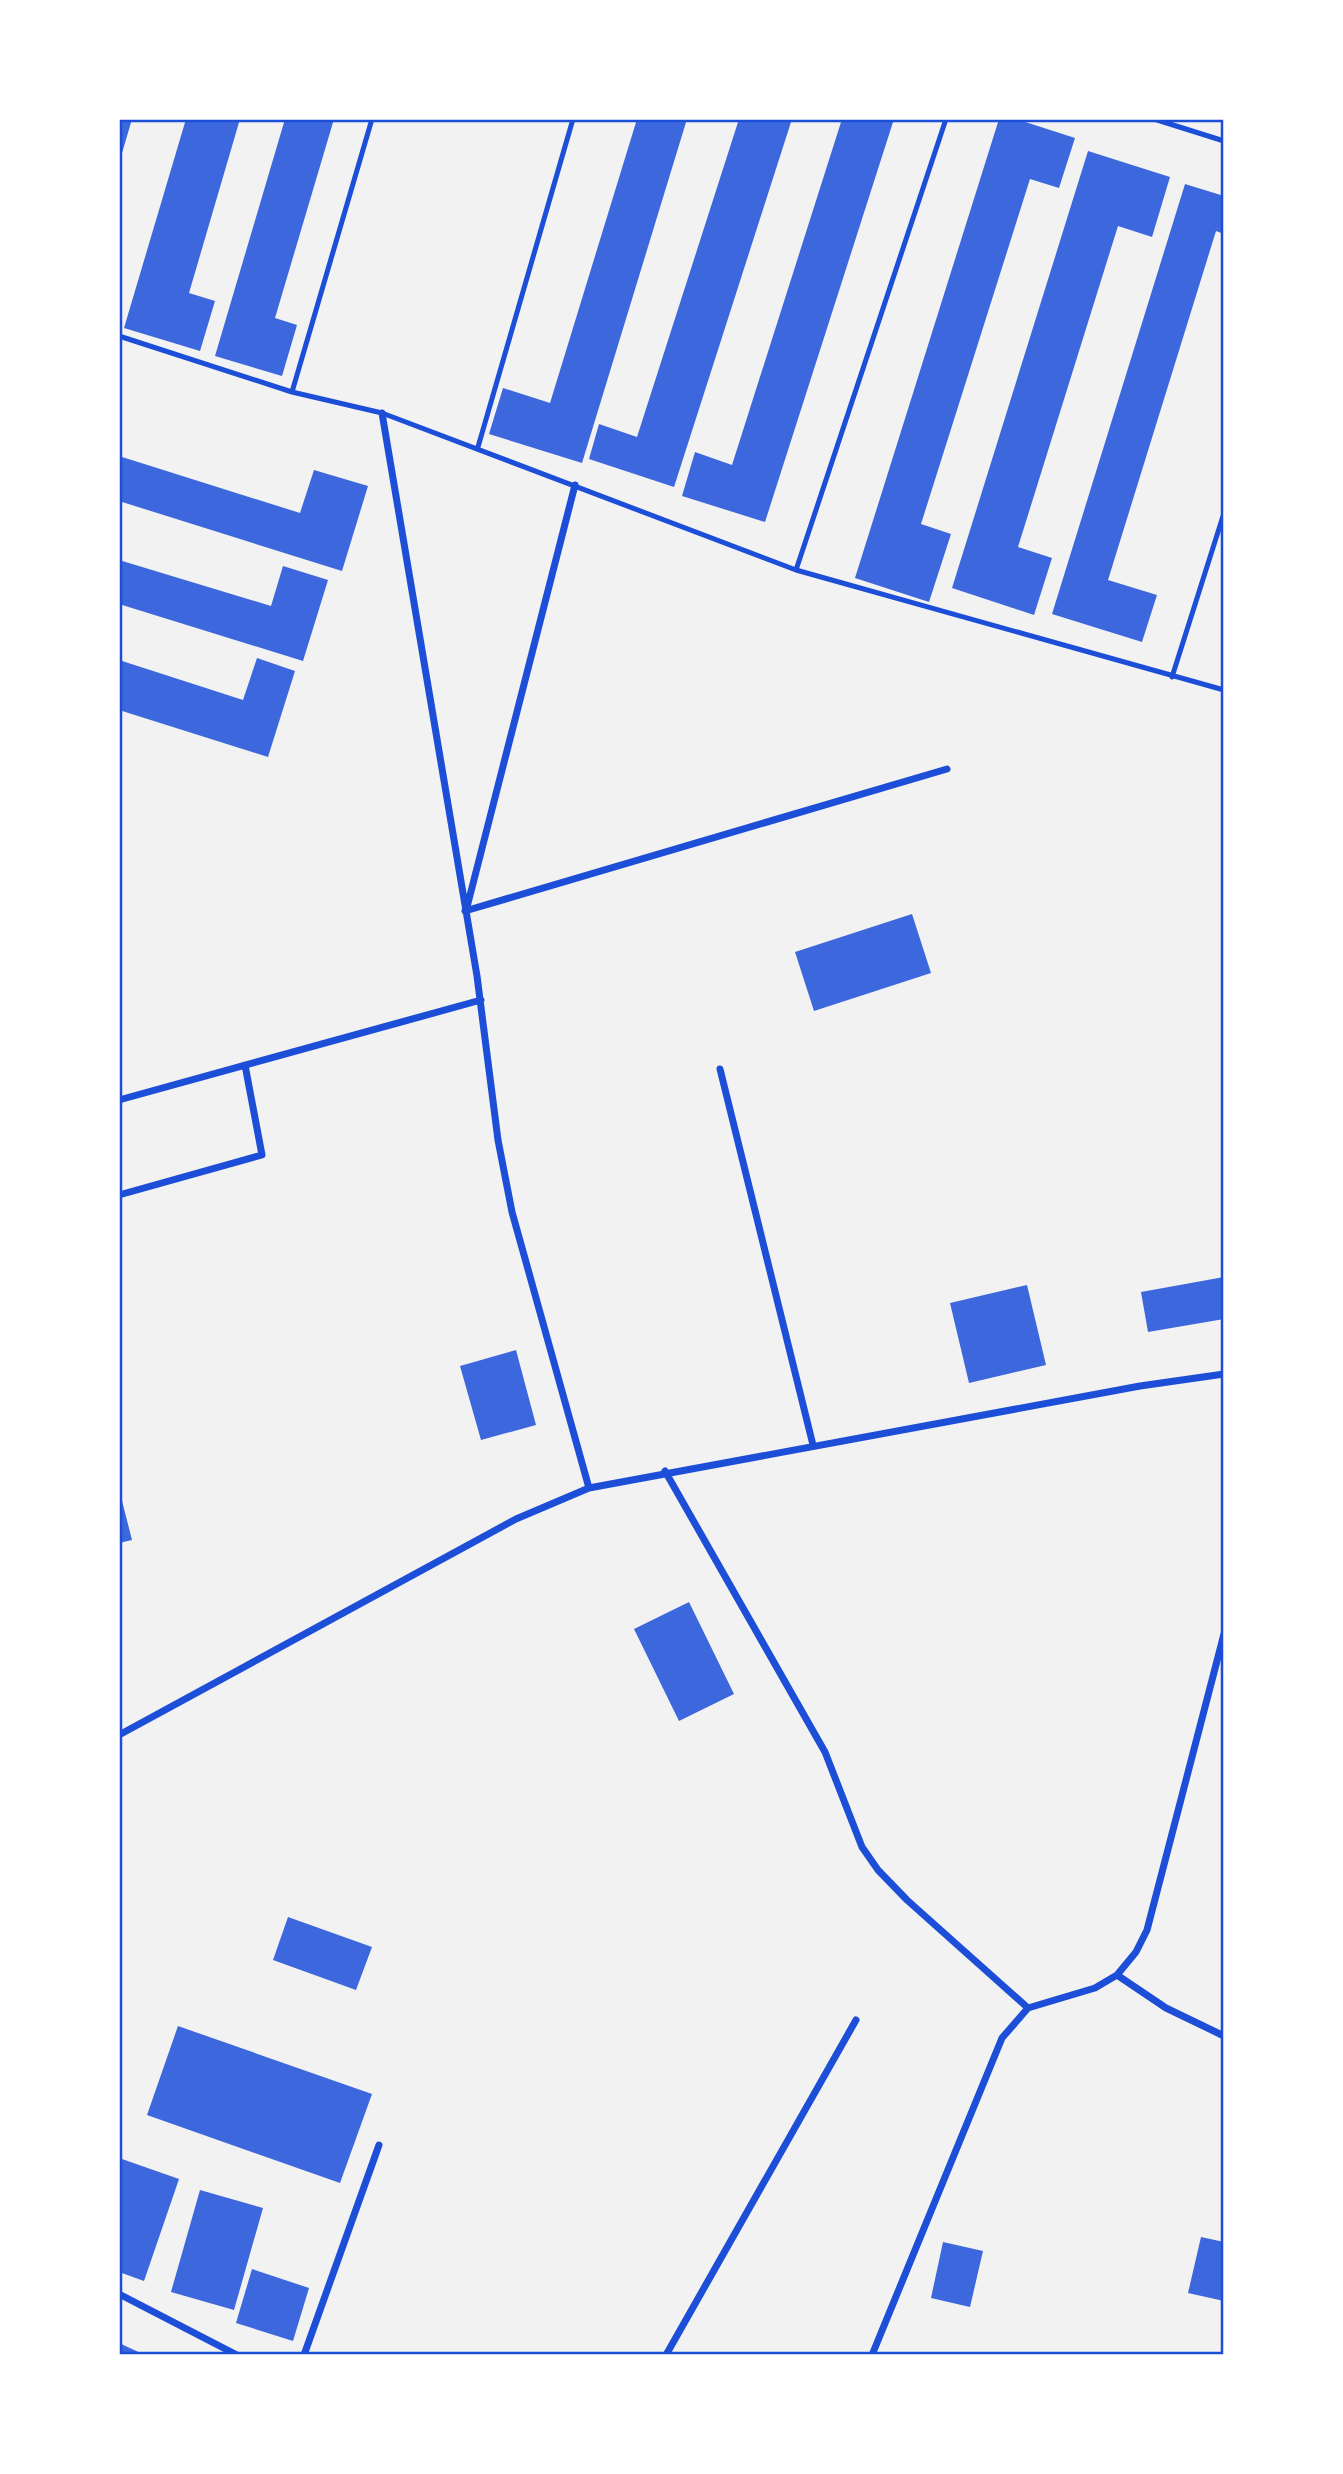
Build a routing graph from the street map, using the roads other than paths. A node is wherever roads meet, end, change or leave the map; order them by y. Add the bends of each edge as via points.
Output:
1 (372, 119) edge
2 (573, 119) edge
3 (946, 119) edge
4 (1154, 119) edge
5 (1224, 141) edge
6 (119, 336) edge
7 (292, 392) junction
8 (383, 412) junction
9 (478, 447) junction
10 (575, 485) junction
11 (1224, 513) edge
12 (796, 570) junction
13 (1172, 677) junction
14 (1224, 690) edge
15 (947, 769) dead end
16 (466, 911) junction
17 (481, 1000) junction
18 (245, 1065) junction
19 (720, 1069) dead end
20 (119, 1100) edge
21 (119, 1195) edge
22 (1224, 1374) edge
23 (813, 1445) junction
24 (665, 1471) junction
25 (589, 1488) junction
26 (1224, 1634) edge
27 (119, 1735) edge
28 (1116, 1975) junction
29 (1028, 2008) junction
30 (856, 2020) dead end
31 (1224, 2036) edge
32 (379, 2145) dead end
33 (119, 2294) edge
34 (237, 2355) edge
35 (304, 2355) edge
36 (666, 2355) edge
37 (872, 2355) edge

1 - 7 lane
2 - 9 lane
3 - 12 lane
4 - 5 lane
6 - 7 lane
7 - 8 lane
8 - 9 lane
8 - 16 street
9 - 10 lane
10 - 12 lane
10 - 16 street
11 - 13 lane
12 - 13 lane
13 - 14 lane
15 - 16 street
16 - 17 street
17 - 18 street
17 - 25 street via 512,1212
18 - 20 street
18 - 21 street via 262,1155
19 - 23 street
22 - 23 street
23 - 24 street
24 - 25 street
24 - 29 street via 825,1752 862,1847 877,1870
25 - 27 street via 516,1519
26 - 28 street via 1147,1930
28 - 29 street via 1095,1988
28 - 31 street via 1166,2008
29 - 37 street via 1002,2038
30 - 36 street
32 - 35 street
33 - 34 street

